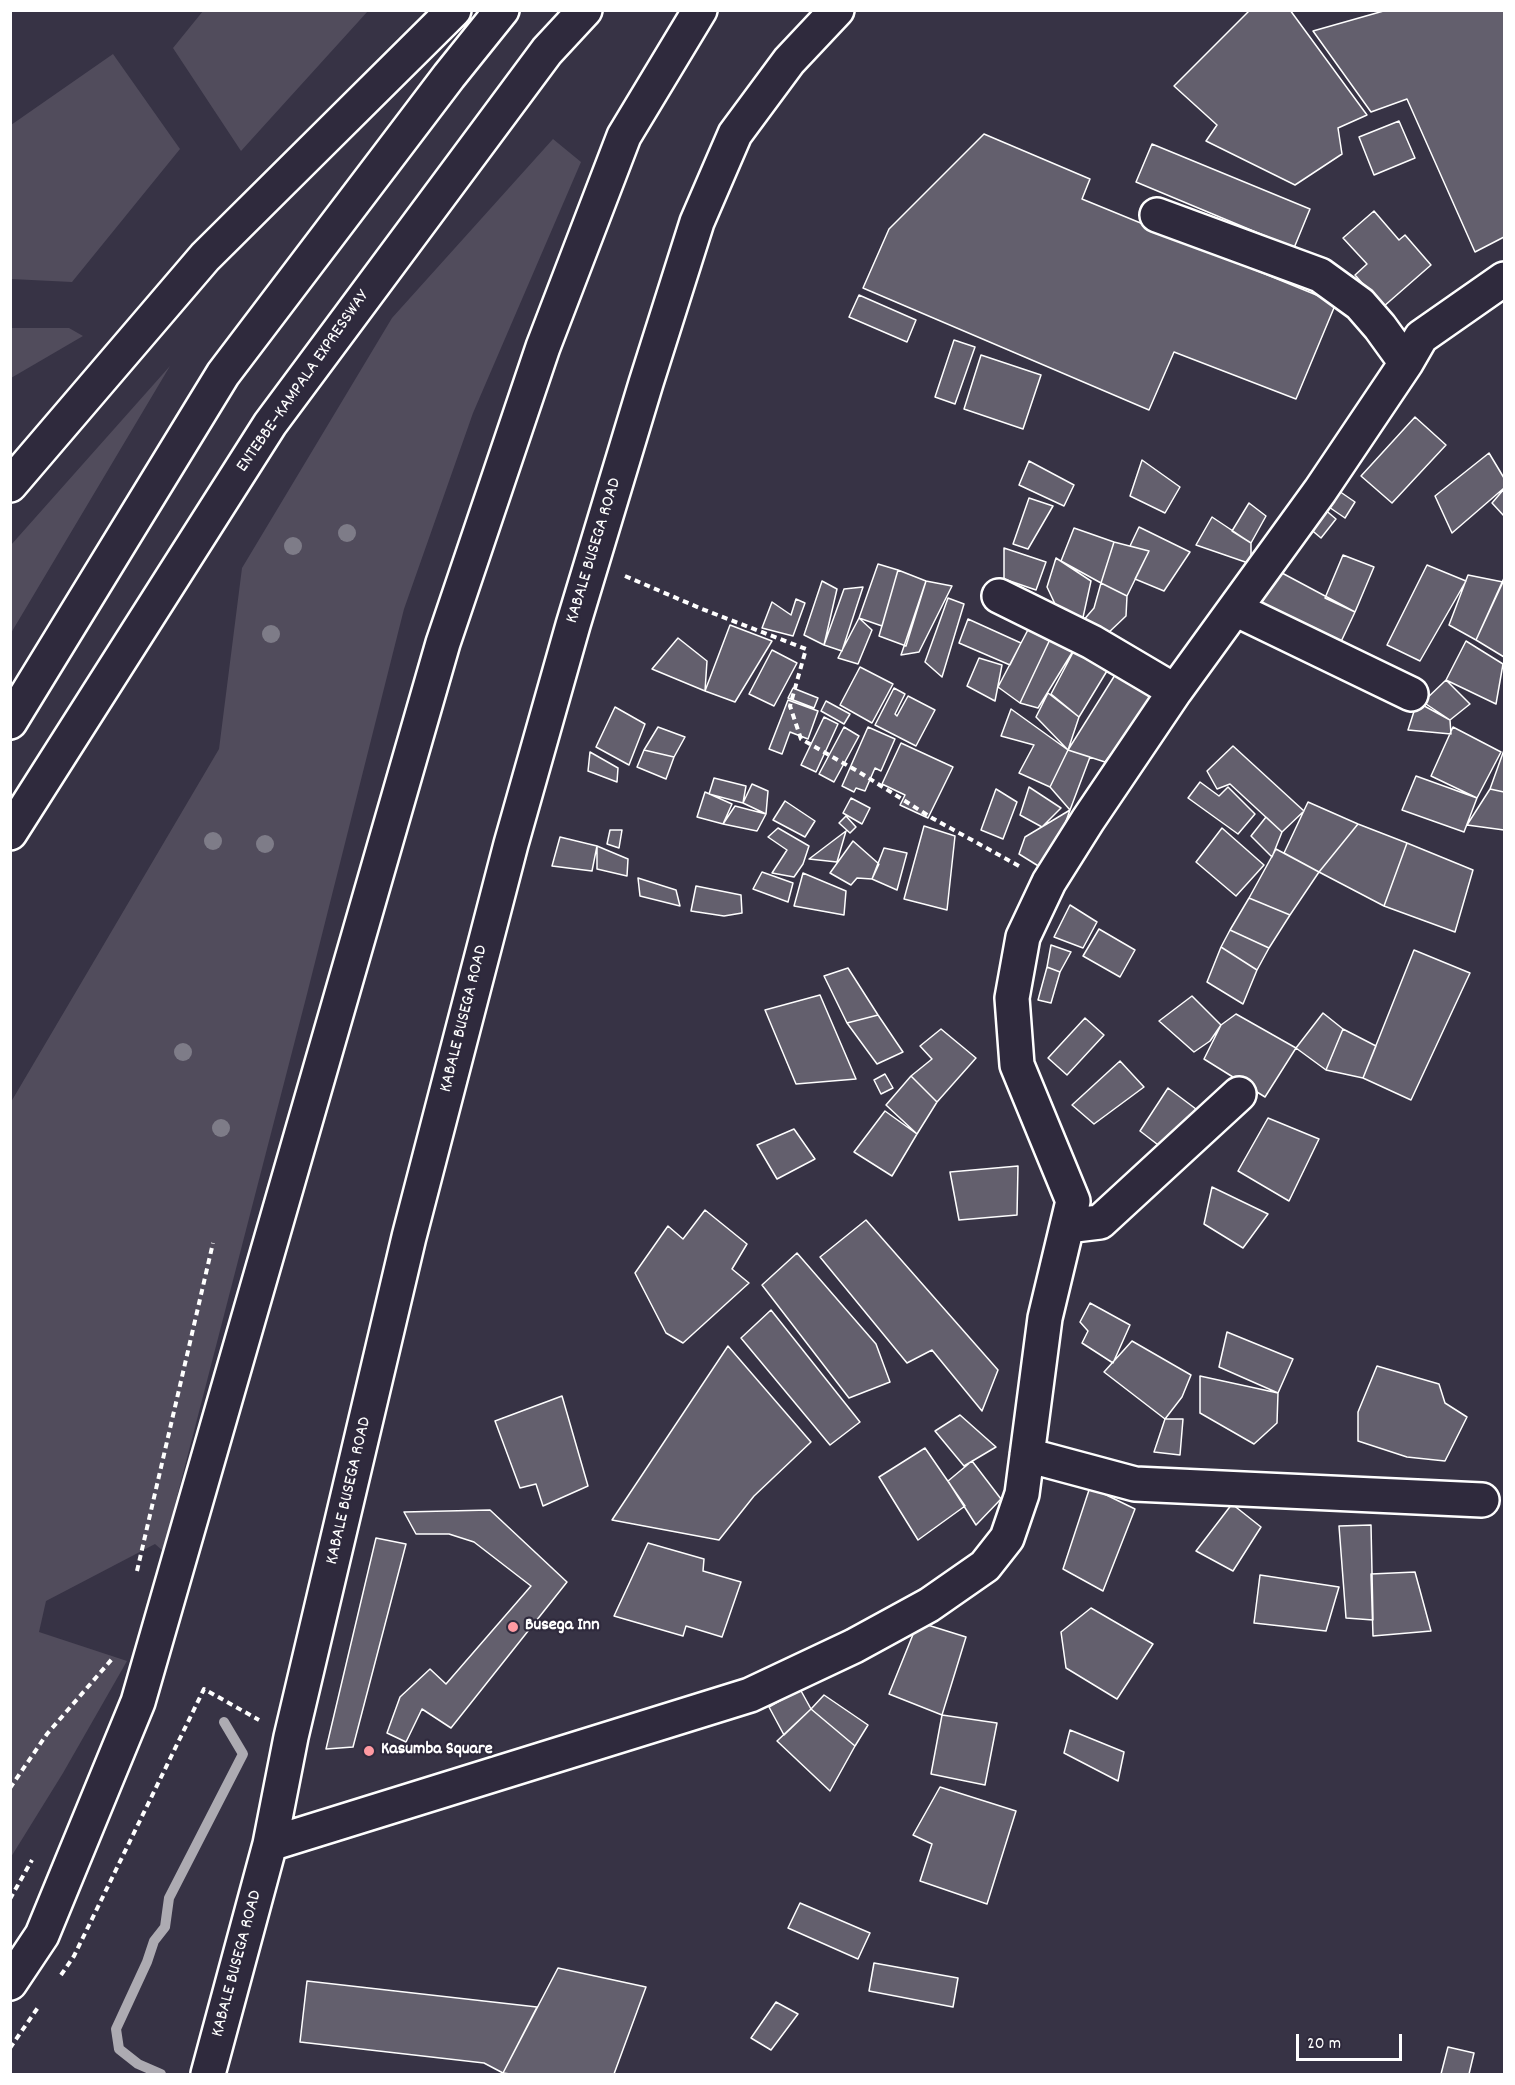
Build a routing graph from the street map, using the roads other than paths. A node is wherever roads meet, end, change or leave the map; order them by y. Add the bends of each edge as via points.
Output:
1 (454, 10) edge
2 (501, 10) edge
3 (585, 10) edge
4 (700, 10) edge
5 (837, 10) edge
6 (1157, 215) dead end
7 (1504, 279) edge
8 (1407, 363) junction
9 (10, 485) edge
10 (999, 596) dead end
11 (1234, 609) junction
12 (1175, 691) junction
13 (1411, 694) dead end
14 (10, 722) edge
15 (10, 833) edge
16 (1239, 1094) dead end
17 (1067, 1226) junction
18 (1027, 1455) junction
19 (1482, 1500) dead end
20 (270, 1844) junction
21 (10, 1983) edge
22 (208, 2074) edge

1 - 9 main road via 205,257
2 - 14 main road via 223,374
3 - 15 main road, ENTEBBE–KAMPALA EXPRESSWAY via 547,51 270,424
4 - 21 main road via 624,136 543,347 443,644 138,1702 42,1935
5 - 20 main road, KABALE BUSEGA ROAD via 789,61 735,134 697,222 592,561 511,844 415,1214 291,1737
6 - 8 main road via 1320,275 1360,304
7 - 8 main road via 1421,337
8 - 11 main road
10 - 12 main road via 1092,642
11 - 12 main road
11 - 13 main road
12 - 17 main road via 1049,882 1023,937 1012,998 1017,1065 1073,1201
16 - 17 main road via 1100,1222
17 - 18 main road via 1045,1318
18 - 19 main road via 1135,1484
18 - 20 main road via 1022,1494 1007,1538 985,1566 929,1605 854,1646 750,1695
20 - 22 main road, KABALE BUSEGA ROAD

